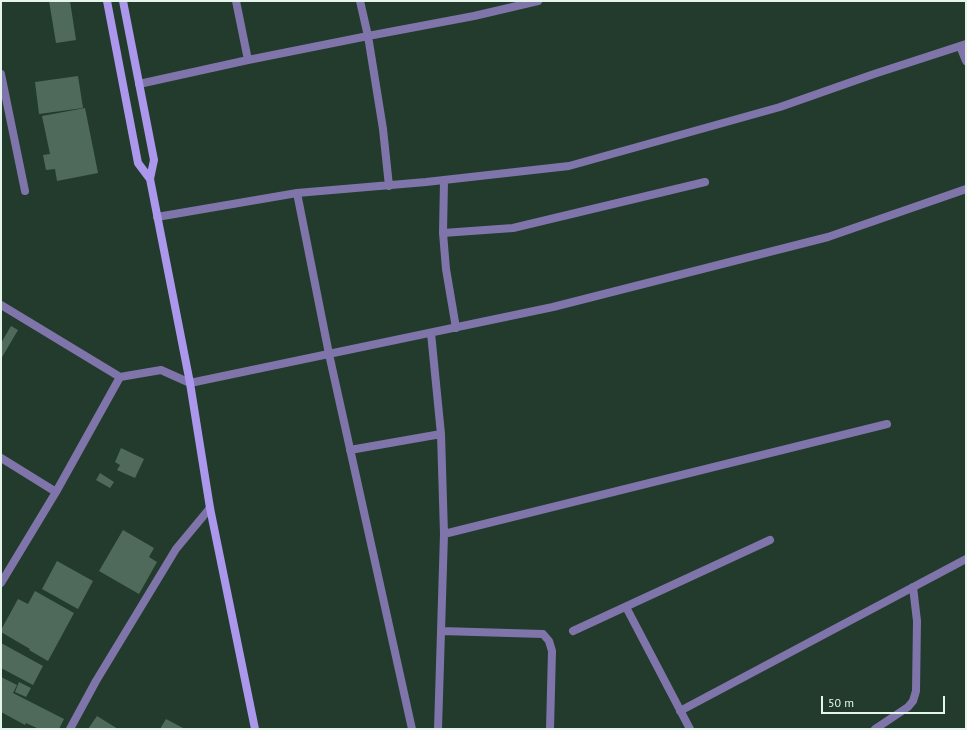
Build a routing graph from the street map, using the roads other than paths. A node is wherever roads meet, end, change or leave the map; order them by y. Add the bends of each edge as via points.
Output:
1 (107, 1) edge
2 (123, 1) edge
3 (236, 1) edge
4 (360, 1) edge
5 (538, 1) edge
6 (368, 36) junction
7 (963, 45) edge
8 (248, 60) junction
9 (966, 61) edge
10 (1, 76) edge
11 (139, 84) junction
12 (444, 181) junction
13 (151, 182) junction
14 (705, 182) dead end
15 (389, 186) junction
16 (966, 189) edge
17 (25, 192) dead end
18 (296, 193) junction
19 (157, 214) junction
20 (442, 233) junction
21 (1, 305) edge
22 (456, 328) junction
23 (431, 333) junction
24 (329, 354) junction
25 (120, 377) junction
26 (190, 383) junction
27 (887, 424) dead end
28 (441, 434) junction
29 (350, 450) junction
30 (1, 458) edge
31 (56, 492) junction
32 (210, 508) junction
33 (444, 534) junction
34 (770, 540) dead end
35 (966, 560) edge
36 (1, 583) edge
37 (913, 587) junction
38 (626, 607) junction
39 (441, 631) junction
40 (573, 631) dead end
41 (680, 711) junction
42 (70, 729) edge
43 (255, 729) edge
44 (412, 729) edge
45 (438, 729) edge
46 (550, 729) edge
47 (690, 729) edge
48 (875, 729) edge

1 - 13 main road via 138,163
2 - 11 main road
3 - 8 street
4 - 6 street
5 - 6 street
6 - 8 street
6 - 15 street
7 - 9 street
7 - 12 street via 780,107 569,166
8 - 11 street
10 - 17 street
11 - 13 main road via 154,160
12 - 15 street
12 - 20 street
13 - 19 main road
14 - 20 street via 513,228
15 - 18 street
16 - 22 street via 828,237 553,307
18 - 19 street
18 - 24 street
19 - 26 main road
20 - 22 street
21 - 25 street
22 - 23 street
23 - 24 street
23 - 28 street
24 - 26 street
24 - 29 street
25 - 26 street via 161,370
25 - 31 street
26 - 32 main road
27 - 33 street
28 - 29 street
28 - 33 street
29 - 44 street
30 - 31 street
31 - 36 street
32 - 42 street via 176,549
32 - 43 main road
33 - 39 street
34 - 38 street
35 - 37 street
37 - 41 street
37 - 48 street via 917,621 916,691 908,708
38 - 40 street
38 - 41 street
39 - 45 street
39 - 46 street via 543,634 549,641 552,651
41 - 47 street

